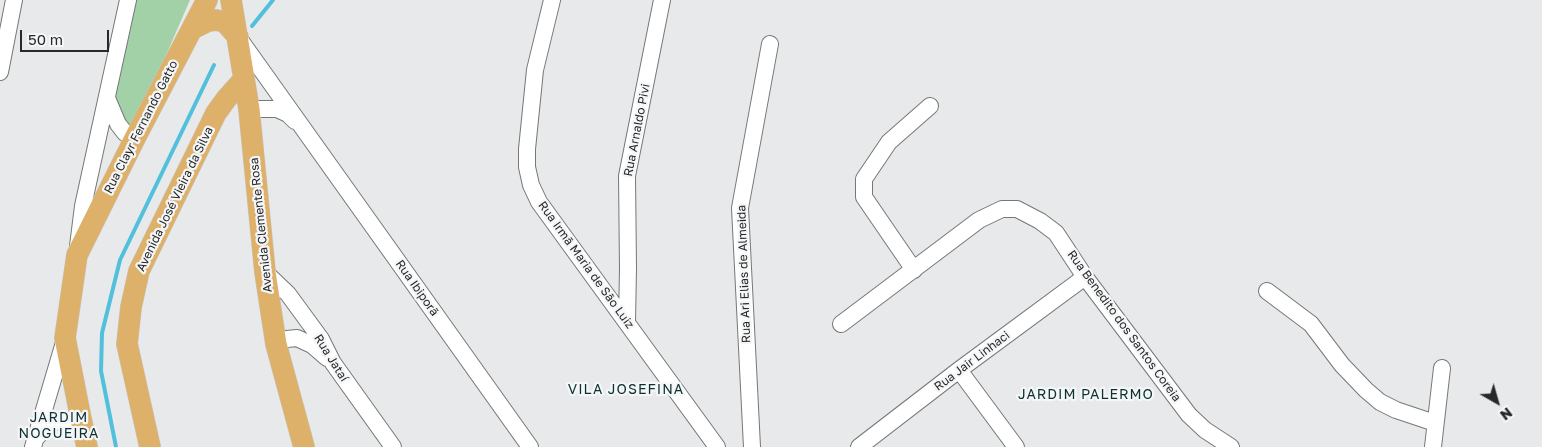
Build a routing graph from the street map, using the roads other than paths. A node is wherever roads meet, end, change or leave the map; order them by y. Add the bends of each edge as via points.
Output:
1 (14, 0) edge
2 (128, 0) edge
3 (207, 0) edge
4 (231, 0) edge
5 (552, 0) edge
6 (662, 0) edge
7 (192, 29) junction
8 (238, 37) junction
9 (770, 44) dead end
10 (0, 72) edge
11 (244, 79) junction
12 (107, 98) junction
13 (930, 106) dead end
14 (249, 109) junction
15 (304, 128) junction
16 (135, 138) junction
17 (76, 255) junction
18 (914, 270) junction
19 (265, 272) junction
20 (1085, 277) junction
21 (1266, 291) dead end
22 (627, 322) junction
23 (841, 324) dead end
24 (65, 338) junction
25 (276, 344) junction
26 (332, 363) junction
27 (1442, 368) dead end
28 (959, 370) junction
29 (80, 419) junction
30 (1436, 423) junction
31 (34, 444) edge
32 (868, 444) edge
33 (88, 447) edge
34 (150, 447) edge
35 (304, 447) edge
36 (393, 447) edge
37 (530, 447) edge
38 (717, 447) edge
39 (752, 447) edge
40 (1016, 447) edge
41 (1231, 447) edge
42 (1433, 447) edge

1 - 10 street
2 - 12 street, Rua Clayr Fernando Gatto
3 - 7 main road, Rua Clayr Fernando Gatto
4 - 8 main road, Avenida Clemente Rosa
5 - 22 street, Rua Irmã Maria de São Luiz via 535,70 527,149 531,185 539,202
6 - 22 street, Rua Arnaldo Pivi via 627,176
7 - 8 main road via 216,20 225,22
7 - 16 main road, Rua Clayr Fernando Gatto
8 - 11 main road, Avenida Clemente Rosa
8 - 15 street, Rua Ibiporã
9 - 39 street, Rua Ari Elias de Almeida via 740,208
11 - 14 main road, Avenida Clemente Rosa
11 - 34 main road, Avenida José Vieira da Silva via 216,114 139,271 127,344
12 - 16 street via 118,124
12 - 17 street, Rua Clayr Fernando Gatto via 83,206
13 - 18 street via 889,142 864,179 864,197
14 - 15 street, Rua Ibiporã via 277,109
14 - 19 main road, Avenida Clemente Rosa
15 - 37 street, Rua Ibiporã
16 - 17 main road, Rua Clayr Fernando Gatto
17 - 24 main road, Rua Clayr Fernando Gatto
18 - 20 street, Rua Benedito dos Santos Coreia via 979,220 1002,210 1018,209 1056,233
18 - 23 street, Rua Benedito dos Santos Coreia
19 - 25 main road, Avenida Clemente Rosa
19 - 26 street, Rua Jataí via 288,294 316,332
20 - 28 street, Rua Jair Linhaci
20 - 41 street, Rua Benedito dos Santos Coreia via 1189,414 1205,430
21 - 30 street via 1311,324 1342,365 1380,402
22 - 38 street, Rua Irmã Maria de São Luiz
24 - 29 main road
24 - 31 street, Rua Clayr Fernando Gatto
25 - 26 street via 297,338 312,345
25 - 35 main road, Avenida Clemente Rosa
26 - 36 street, Rua Jataí
27 - 30 street
28 - 32 street, Rua Jair Linhaci
28 - 40 street
29 - 31 street via 56,422 46,427
29 - 33 main road
30 - 42 street

